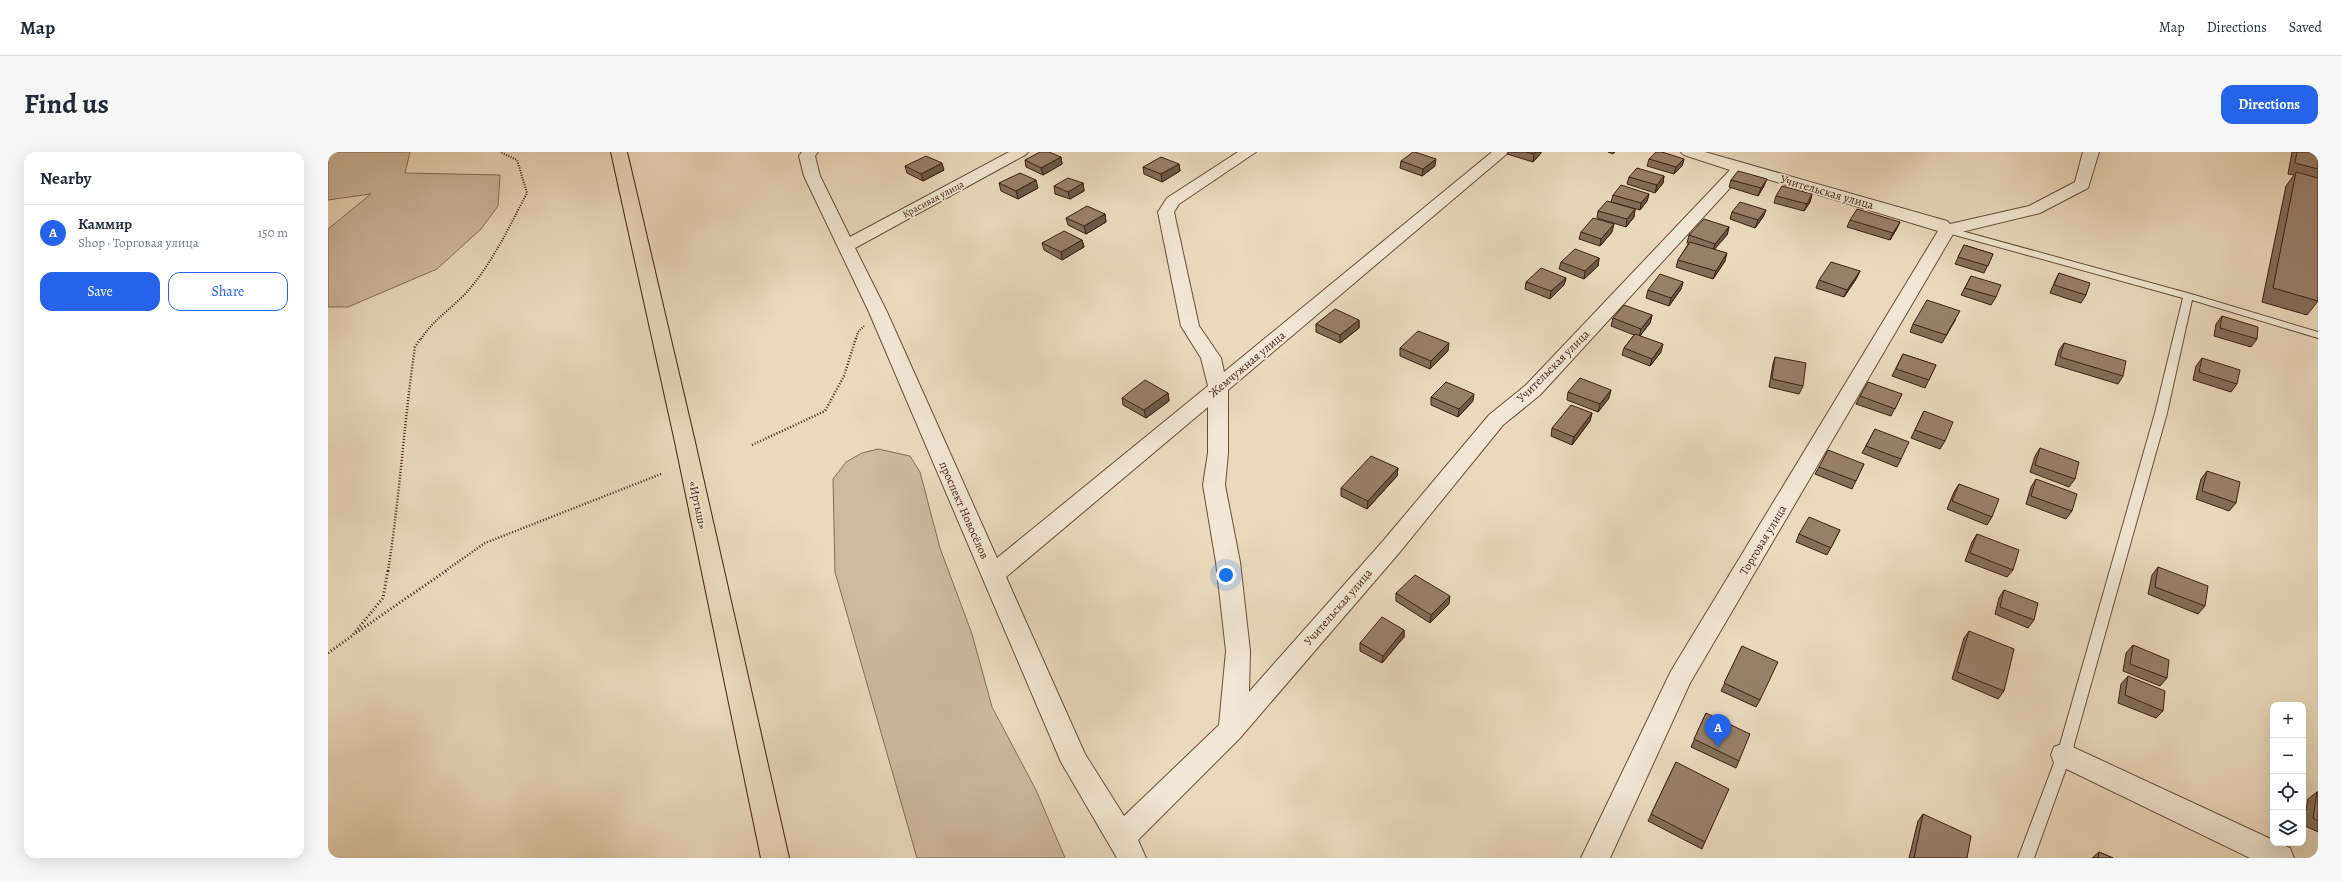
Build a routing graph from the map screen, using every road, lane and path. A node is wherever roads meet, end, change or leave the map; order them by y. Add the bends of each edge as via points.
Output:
1 (500, 152) edge
2 (619, 152) edge
3 (1020, 152) edge
4 (1248, 152) edge
5 (1501, 152) edge
6 (1689, 152) edge
7 (2091, 152) edge
8 (809, 154) edge
9 (1746, 170) junction
10 (1947, 230) junction
11 (846, 246) junction
12 (2188, 296) junction
13 (878, 312) junction
14 (2318, 335) edge
15 (1218, 388) junction
16 (752, 445) dead end
17 (661, 474) dead end
18 (993, 575) junction
19 (352, 636) junction
20 (328, 654) edge
21 (1231, 730) junction
22 (2064, 756) junction
23 (763, 802) junction
24 (1122, 837) junction
25 (770, 858) edge
26 (775, 858) edge
27 (1132, 858) edge
28 (1595, 858) edge
29 (2026, 858) edge
30 (2280, 858) edge

1 - 19 path via 517,160 528,193 497,250 480,275 466,293 431,324 415,347 405,415 398,508 383,598
2 - 23 highway, «Иртыш»
3 - 11 street, Красивая улица
4 - 15 street via 1173,201 1166,212 1190,326 1212,358
5 - 15 street, Жемчужная улица
6 - 9 street
7 - 10 street via 2082,186 2034,210
8 - 11 street, проспект Новосёлов via 812,176
9 - 10 street, Учительская улица via 1775,176 1941,225
9 - 21 street, Учительская улица via 1736,173 1533,390 1496,420 1391,547
10 - 12 lane
10 - 28 street, Торговая улица via 1680,678
11 - 13 street, проспект Новосёлов
12 - 14 lane
12 - 22 lane via 2161,413
13 - 16 path via 858,332 844,376 825,411
13 - 18 street, проспект Новосёлов
15 - 18 street, Жемчужная улица
15 - 21 street via 1218,453 1214,485 1228,562 1238,651
17 - 19 path via 485,543
18 - 24 street, проспект Новосёлов via 1075,762
19 - 20 path
21 - 24 street, Учительская улица
22 - 29 lane
22 - 30 street
23 - 25 lane
23 - 26 highway, «Иртыш»
24 - 27 street, проспект Новосёлов

